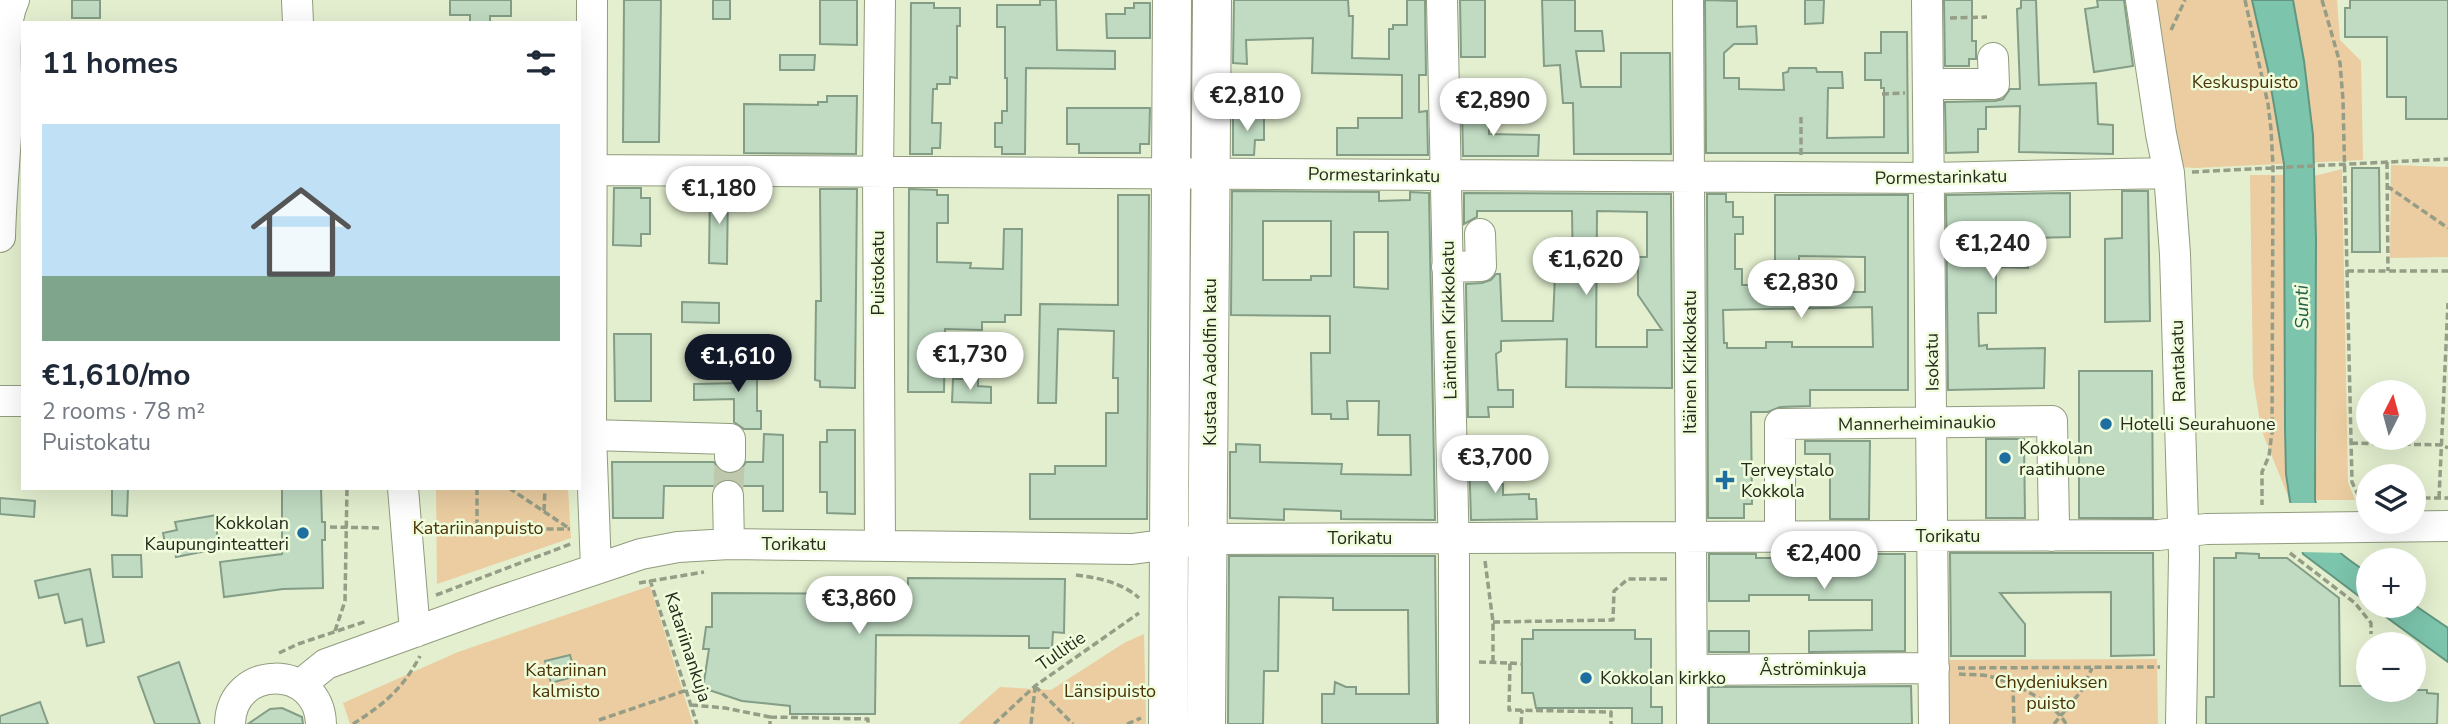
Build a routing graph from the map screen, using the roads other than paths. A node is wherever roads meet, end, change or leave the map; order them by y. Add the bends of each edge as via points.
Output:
1 (14, 0) edge
2 (297, 0) edge
3 (592, 0) edge
4 (880, 0) edge
5 (1172, 0) edge
6 (1212, 0) edge
7 (1442, 0) edge
8 (1688, 0) edge
9 (2141, 0) edge
10 (1927, 9) edge
11 (298, 21) edge
12 (3, 43) edge
13 (1993, 58) dead end
14 (1928, 84) junction
15 (585, 170) edge
16 (878, 171) junction
17 (1171, 172) junction
18 (1212, 172) junction
19 (2169, 173) junction
20 (1446, 176) junction
21 (1690, 177) junction
22 (1930, 178) junction
23 (1480, 234) dead end
24 (0, 239) edge
25 (21, 240) edge
26 (1447, 267) junction
27 (0, 401) edge
28 (21, 401) edge
29 (587, 417) edge
30 (1933, 423) junction
31 (730, 457) tunnel mouth
32 (403, 490) edge
33 (729, 496) tunnel mouth
34 (2448, 526) edge
35 (2183, 532) junction
36 (2052, 536) junction
37 (1691, 537) junction
38 (1780, 537) junction
39 (1934, 537) junction
40 (1454, 538) junction
41 (1208, 539) junction
42 (1169, 544) junction
43 (880, 545) junction
44 (723, 557) junction
45 (596, 569) junction
46 (417, 644) junction
47 (1693, 670) junction
48 (1942, 671) junction
49 (300, 685) junction
50 (230, 724) edge
51 (321, 724) edge
52 (1168, 724) edge
53 (1206, 724) edge
54 (1454, 724) edge
55 (1692, 724) edge
56 (1934, 724) edge
57 (2181, 724) edge

1 - 12 street
2 - 11 street
3 - 15 street
4 - 16 street, Puistokatu
5 - 17 main road
6 - 18 main road, Kustaa Aadolfin katu
7 - 20 street, Läntinen Kirkkokatu
8 - 21 street, Itäinen Kirkkokatu
9 - 19 street, Rantakatu
10 - 14 street, Isokatu
12 - 24 street via 7,116
13 - 14 street via 1994,83
14 - 22 street, Isokatu
15 - 16 street, Pormestarinkatu
15 - 29 street
16 - 17 street, Pormestarinkatu
16 - 43 street, Puistokatu
17 - 18 street, Pormestarinkatu
17 - 42 main road
18 - 20 street, Pormestarinkatu
18 - 41 main road, Kustaa Aadolfin katu
19 - 22 street, Pormestarinkatu
19 - 35 street, Rantakatu
20 - 21 street, Pormestarinkatu
20 - 26 street, Läntinen Kirkkokatu
21 - 22 street, Pormestarinkatu
21 - 37 street, Itäinen Kirkkokatu
22 - 30 street, Isokatu
23 - 26 street via 1481,266
24 - 25 street
26 - 40 street, Läntinen Kirkkokatu
27 - 28 street
29 - 31 street via 730,439
29 - 45 street
30 - 36 street, Mannerheiminaukio via 2052,421
30 - 38 street, Mannerheiminaukio via 1780,424
30 - 39 street, Isokatu
32 - 46 street
33 - 44 street
34 - 35 street, Torikatu via 2337,528 2286,538 2206,529
35 - 36 street, Torikatu
35 - 57 street, Rantakatu
36 - 39 street, Torikatu
37 - 38 street, Torikatu
37 - 40 street, Torikatu
37 - 47 street, Itäinen Kirkkokatu
38 - 39 street, Torikatu
39 - 48 street, Isokatu
40 - 41 street, Torikatu
40 - 54 street, Läntinen Kirkkokatu
41 - 42 street, Torikatu
41 - 53 main road, Kustaa Aadolfin katu
42 - 43 street, Torikatu via 1132,549
42 - 52 main road
43 - 44 street, Torikatu
44 - 45 street, Torikatu via 678,547
45 - 46 street, Torikatu
46 - 49 street, Torikatu via 326,664
47 - 48 street, Åströminkuja
47 - 55 street, Itäinen Kirkkokatu
48 - 56 street, Isokatu
49 - 50 street via 286,679 257,681 235,701
49 - 51 street via 318,707

